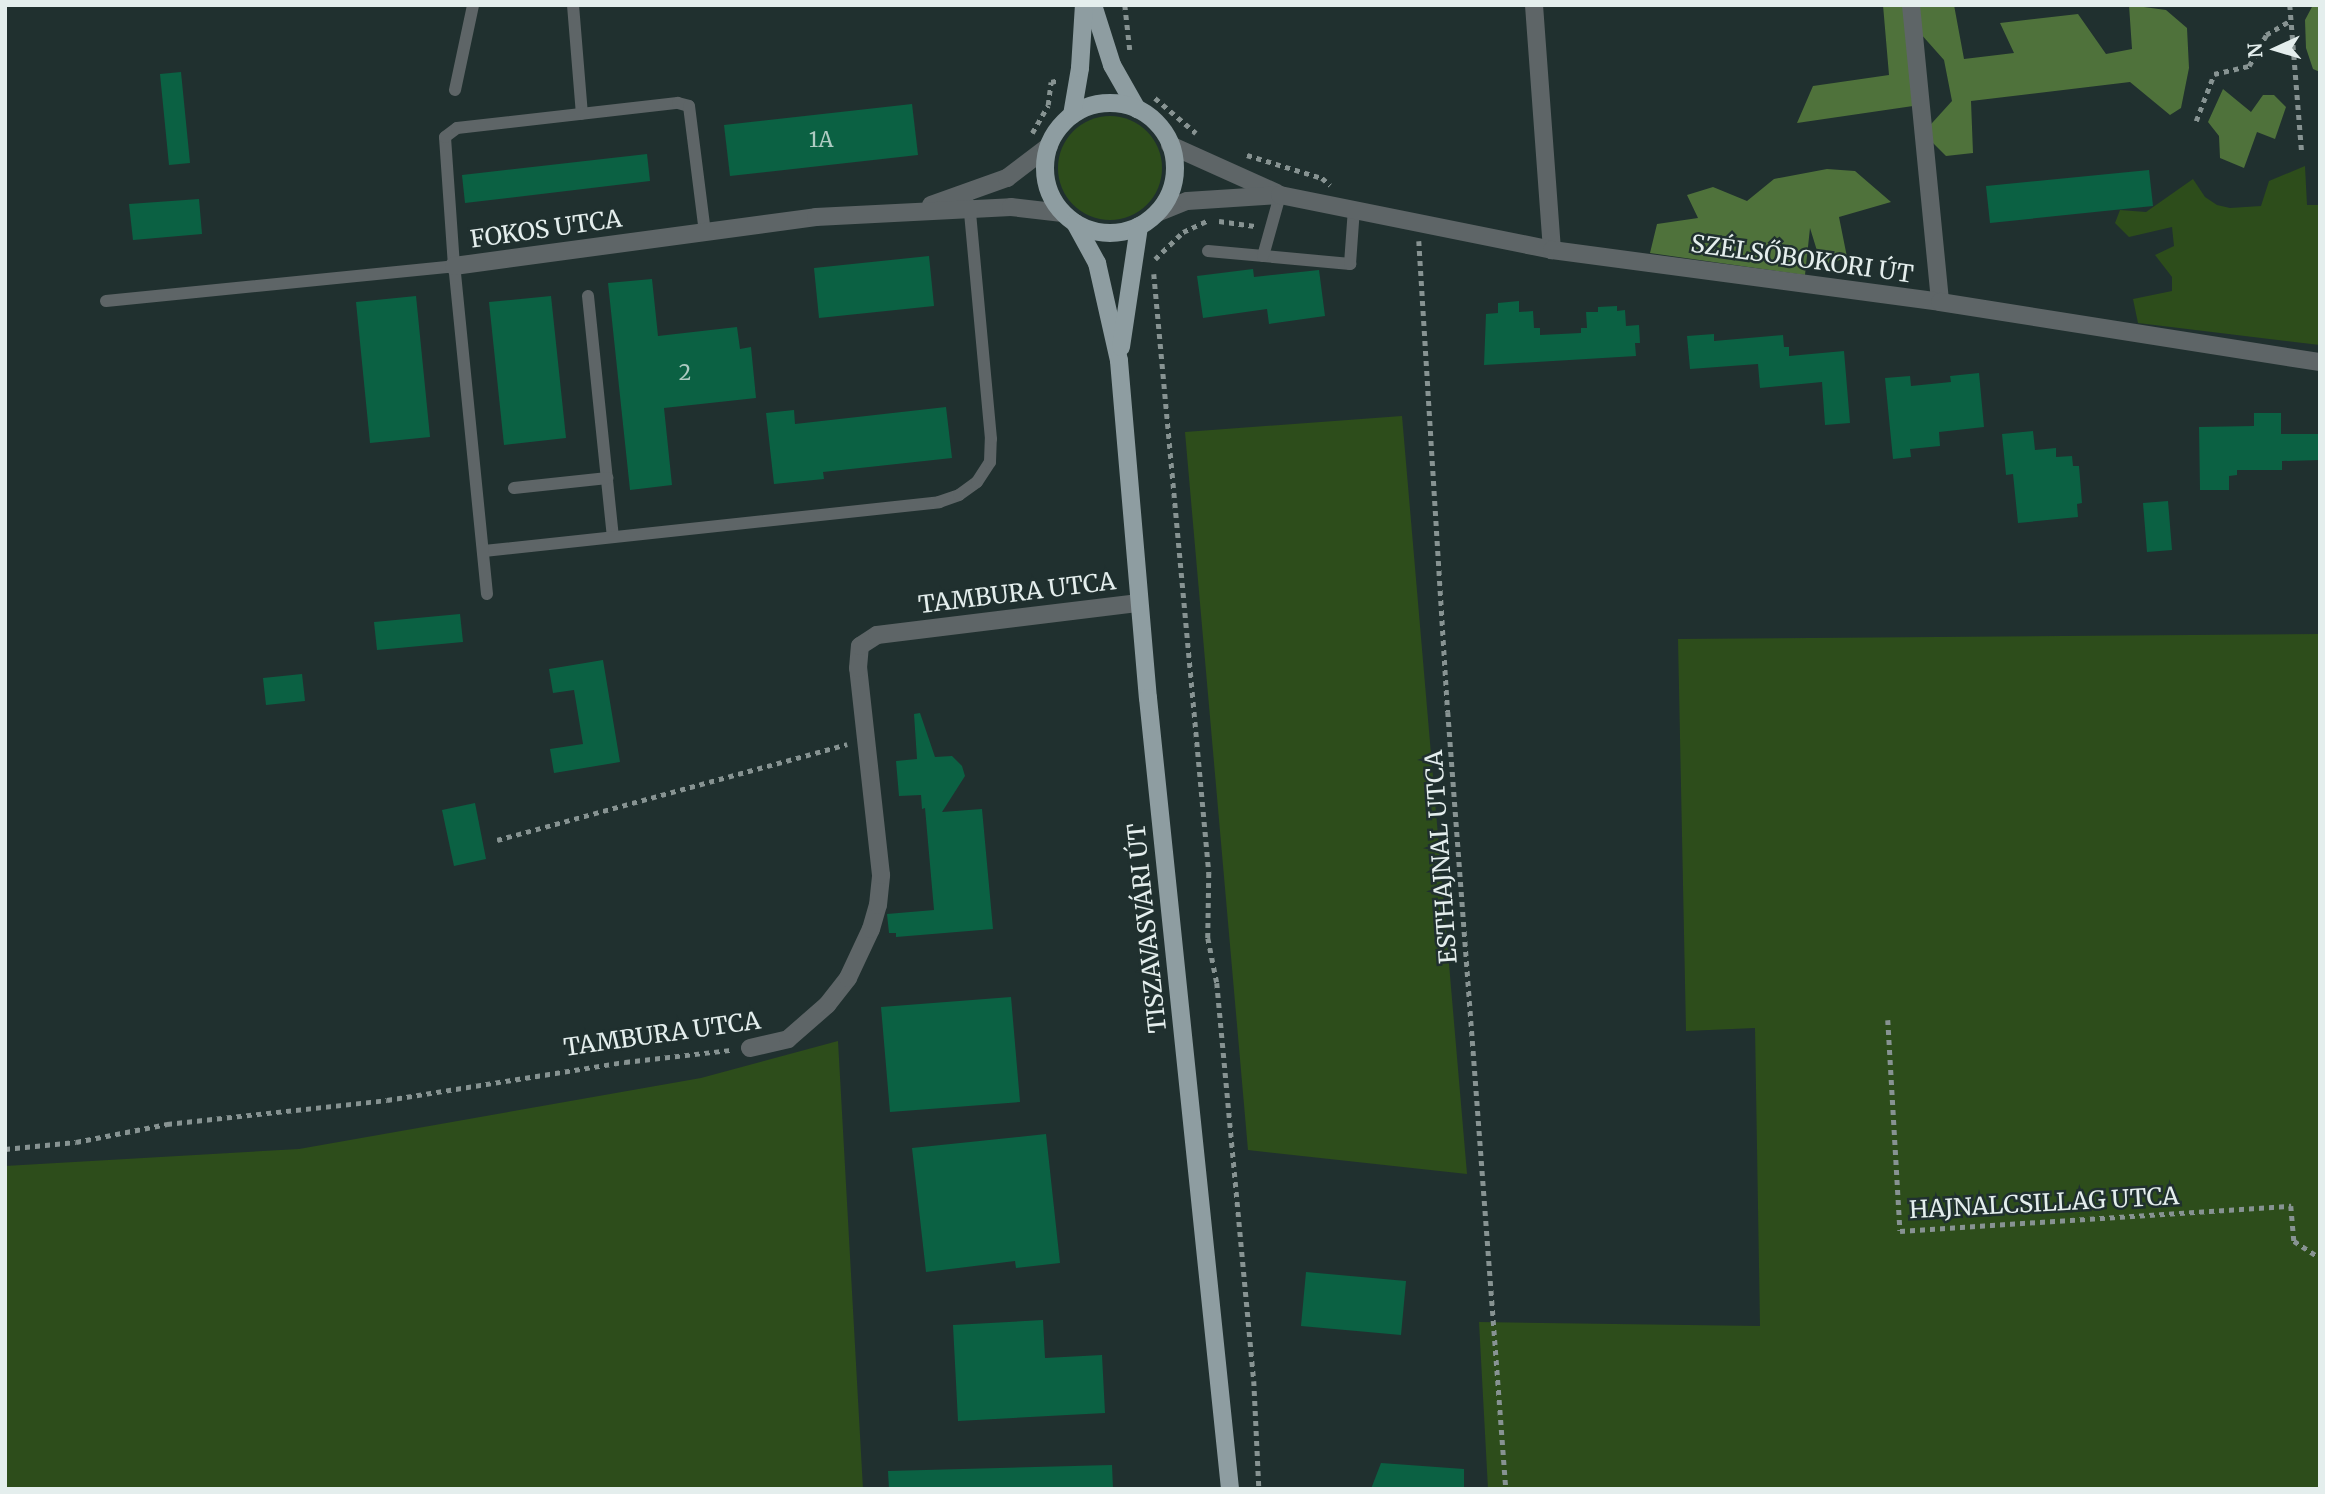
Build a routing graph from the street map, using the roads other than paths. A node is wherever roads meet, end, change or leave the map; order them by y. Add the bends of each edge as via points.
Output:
1 (473, 5) edge
2 (573, 5) edge
3 (1084, 5) edge
4 (1093, 5) edge
5 (1534, 5) edge
6 (1911, 5) edge
7 (455, 90) dead end
8 (1137, 109) junction
9 (582, 114) junction
10 (1072, 115) junction
11 (1170, 145) junction
12 (1049, 146) junction
13 (1280, 195) junction
14 (969, 201) junction
15 (1354, 208) junction
16 (1157, 213) junction
17 (1069, 218) junction
18 (1139, 226) junction
19 (705, 232) junction
20 (1552, 250) junction
21 (1208, 251) dead end
22 (1263, 256) junction
23 (454, 266) junction
24 (588, 296) dead end
25 (106, 301) dead end
26 (1940, 302) junction
27 (1119, 361) junction
28 (2320, 362) edge
29 (607, 478) junction
30 (514, 488) dead end
31 (614, 537) junction
32 (484, 551) junction
33 (487, 594) dead end
34 (1139, 603) junction
35 (750, 1048) road end
36 (1230, 1489) edge

1 - 7 lane
2 - 9 lane
3 - 10 main road
4 - 8 main road via 1112,65
5 - 20 street
6 - 26 street
8 - 10 main road via 1097,104
8 - 11 main road via 1151,118
9 - 19 lane via 678,103 689,106
9 - 23 lane via 457,128 445,137
10 - 12 main road
11 - 13 street
11 - 16 main road via 1174,159 1171,188
12 - 14 street
12 - 17 main road via 1047,181 1053,198
13 - 15 street, SZÉLSŐBOKORI ÚT
13 - 16 street via 1211,197
13 - 22 lane
14 - 17 street, FOKOS UTCA via 992,208 1043,209
14 - 19 street, FOKOS UTCA via 915,211 816,217
14 - 31 lane via 991,439 990,462 977,482 939,502
15 - 20 street, SZÉLSŐBOKORI ÚT
15 - 22 lane via 1350,264
16 - 18 main road
17 - 18 main road via 1087,229 1113,233
17 - 27 main road via 1097,263
18 - 27 main road
19 - 23 street, FOKOS UTCA
20 - 26 street, SZÉLSŐBOKORI ÚT
21 - 22 lane
23 - 25 lane, FOKOS UTCA
23 - 32 lane
24 - 29 lane
26 - 28 street, SZÉLSŐBOKORI ÚT
27 - 34 main road, TISZAVASVÁRI ÚT
29 - 30 lane
29 - 31 lane
31 - 32 lane
32 - 33 lane
34 - 35 street, TAMBURA UTCA via 877,635 860,646 864,739 881,875 878,905 848,978 805,1027 788,1039
34 - 36 main road, TISZAVASVÁRI ÚT

